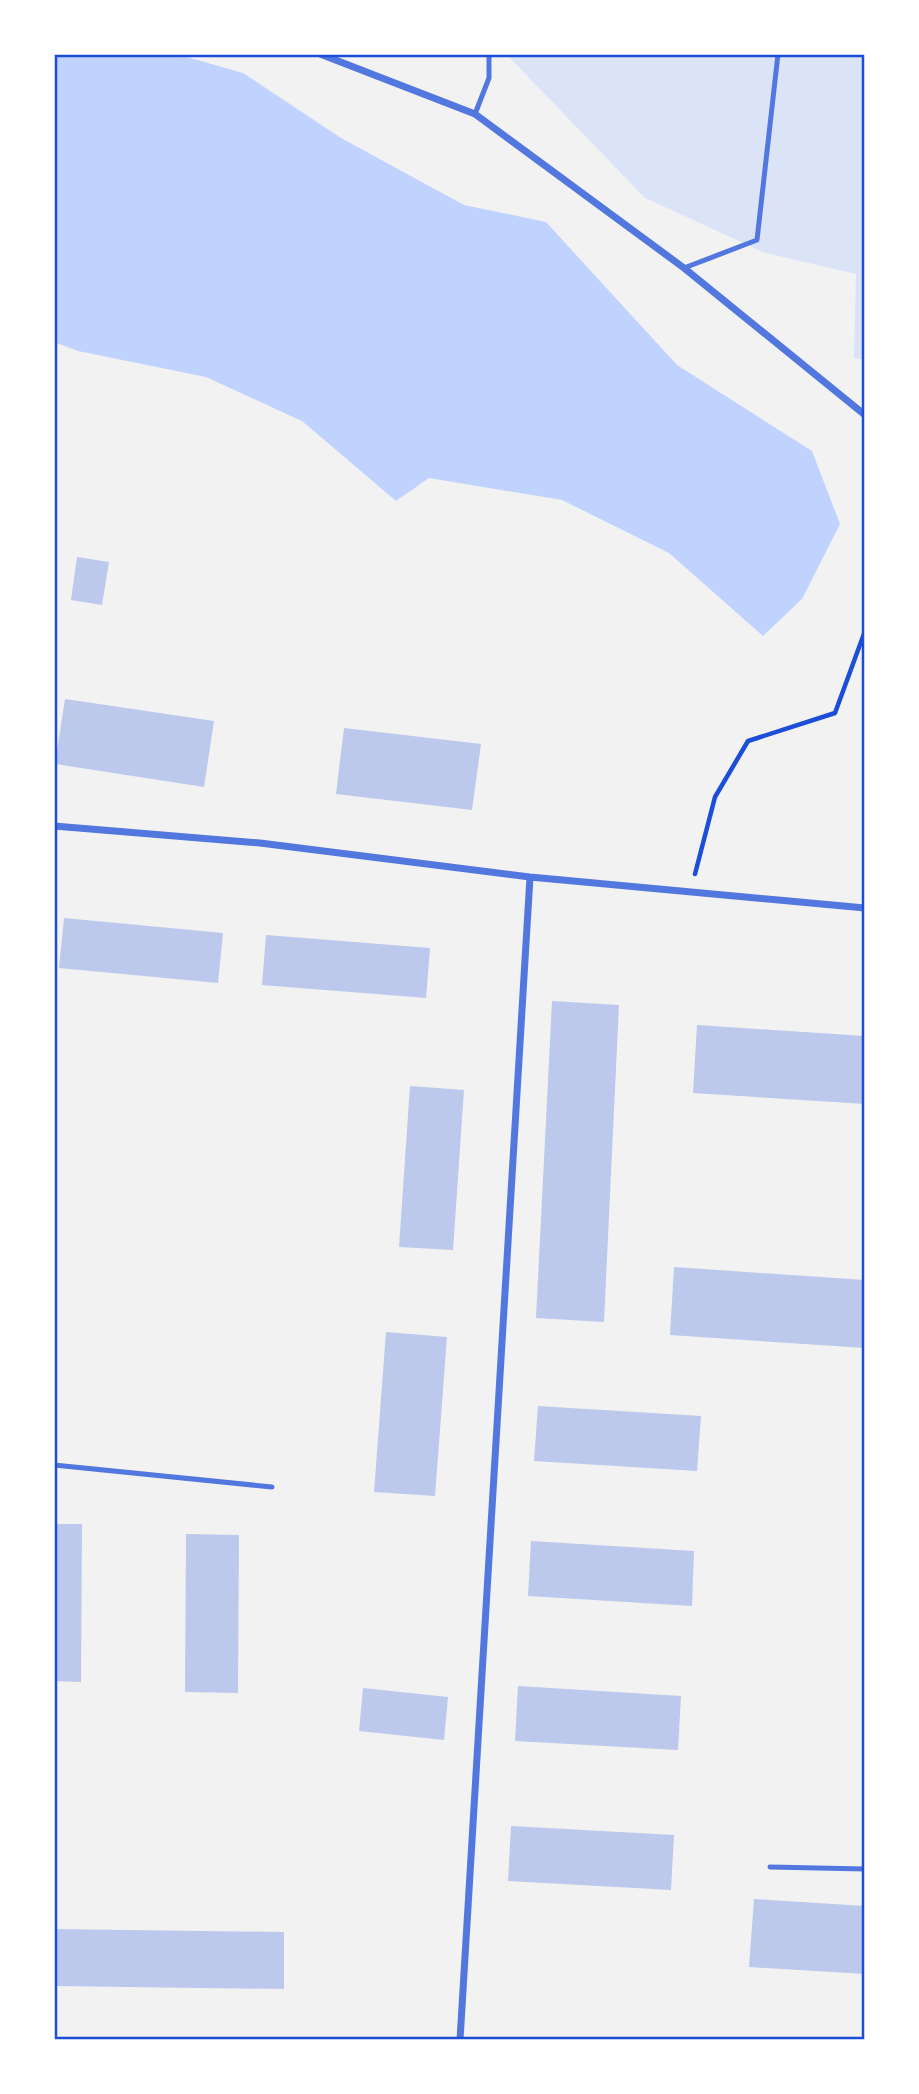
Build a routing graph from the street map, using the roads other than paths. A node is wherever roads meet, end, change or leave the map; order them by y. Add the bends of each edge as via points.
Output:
1 (320, 54) edge
2 (489, 54) edge
3 (778, 54) edge
4 (475, 114) junction
5 (684, 268) junction
6 (865, 415) edge
7 (54, 826) edge
8 (530, 877) junction
9 (865, 908) edge
10 (54, 1465) edge
11 (272, 1487) dead end
12 (770, 1867) dead end
13 (865, 1869) edge
14 (460, 2040) edge

1 - 4 street
2 - 4 lane via 489,78
3 - 5 lane via 757,240
4 - 5 street
5 - 6 street
7 - 8 street via 260,843
8 - 9 street
8 - 14 street
10 - 11 lane
12 - 13 lane

